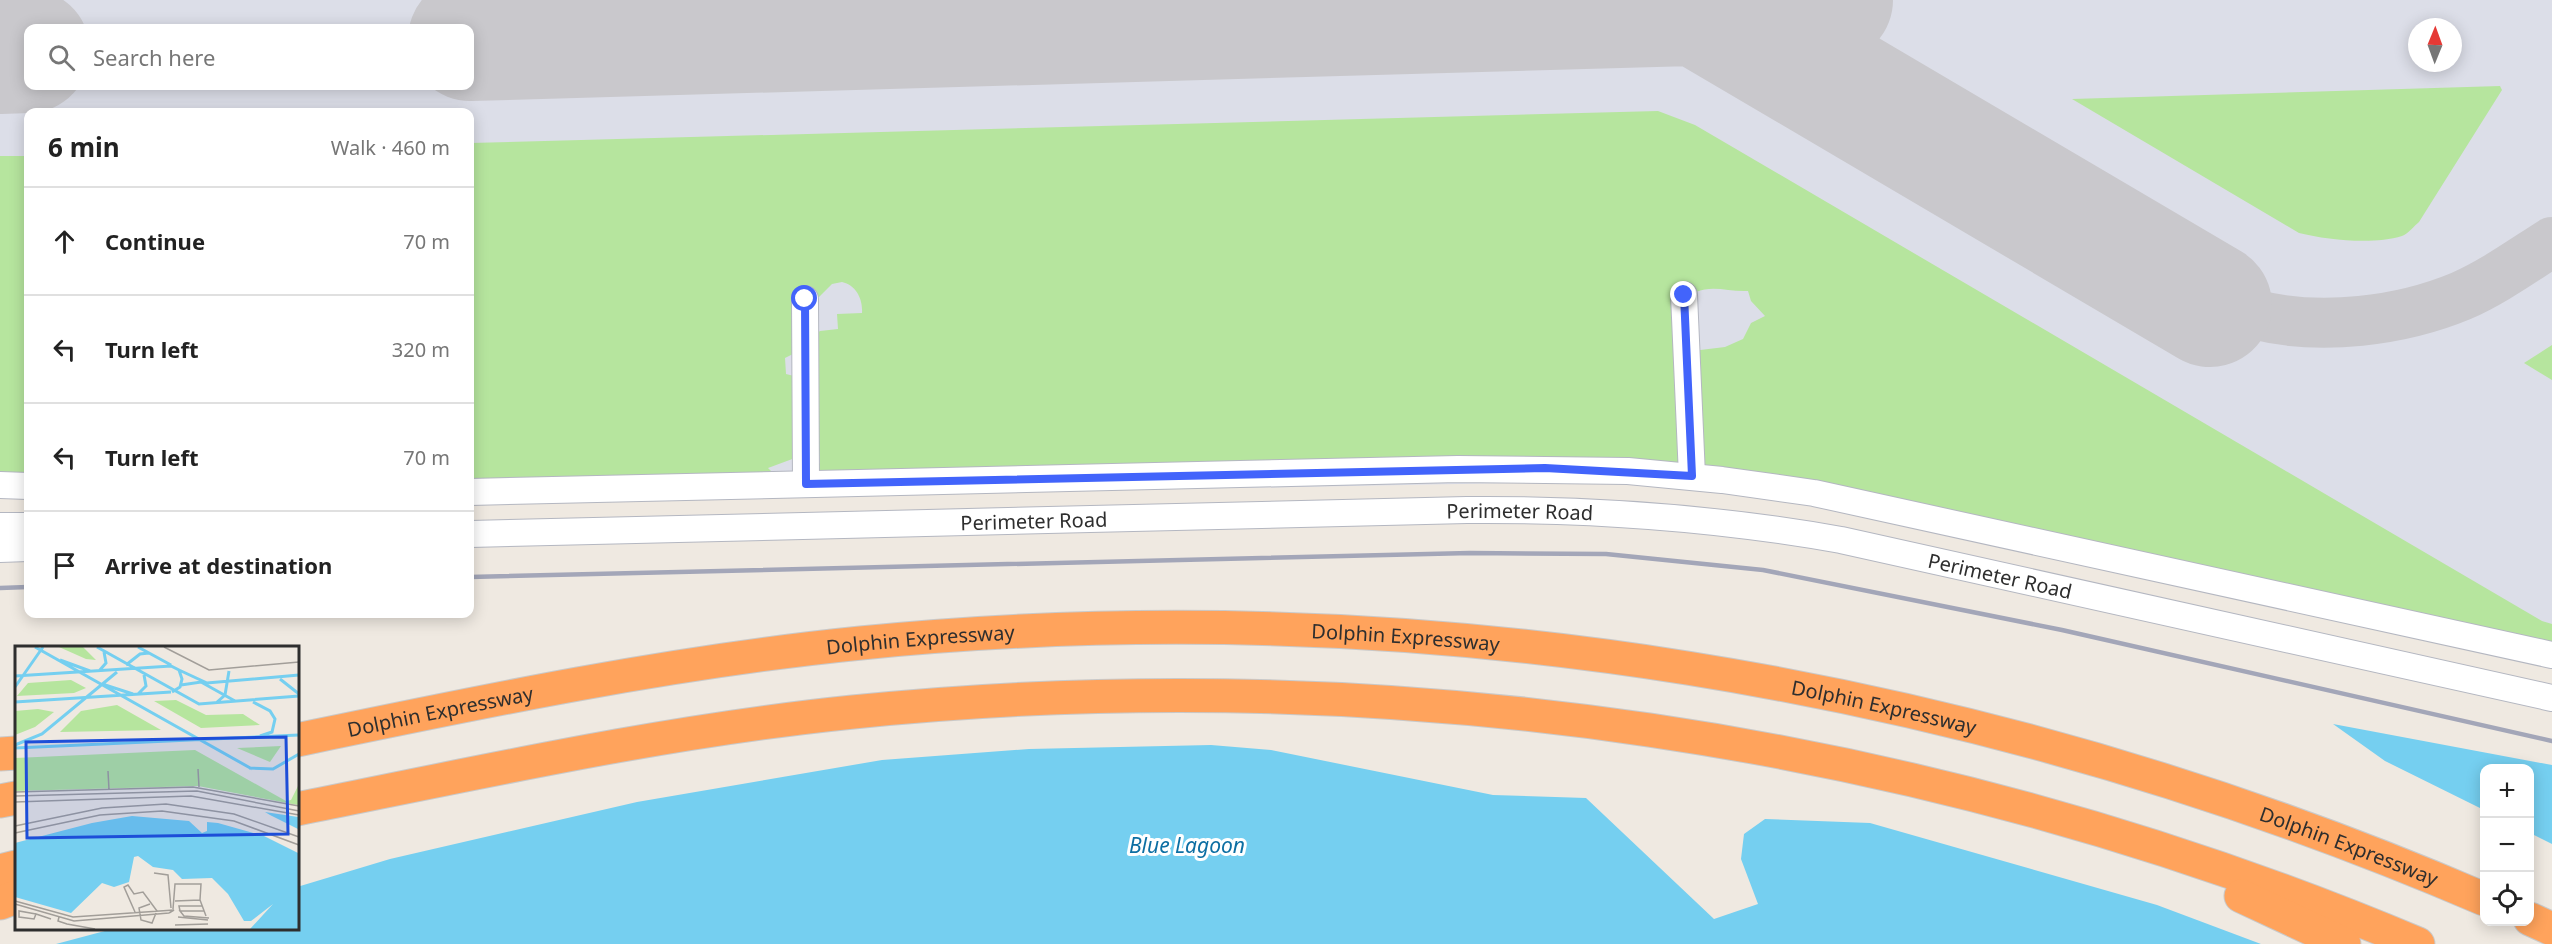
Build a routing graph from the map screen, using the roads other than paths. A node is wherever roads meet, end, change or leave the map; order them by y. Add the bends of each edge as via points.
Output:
1 (1684, 295) dead end
2 (805, 299) dead end
3 (1692, 476) junction
4 (806, 484) junction
5 (0, 485) edge
6 (24, 486) edge
7 (474, 492) edge
8 (0, 526) edge
9 (24, 526) edge
10 (474, 534) edge
11 (24, 548) edge
12 (0, 549) edge
13 (2552, 655) edge
14 (2552, 698) edge
15 (306, 737) edge
16 (15, 753) edge
17 (0, 754) edge
18 (15, 798) edge
19 (0, 801) edge
20 (298, 810) edge
21 (2092, 828) junction
22 (15, 867) edge
23 (0, 871) edge
24 (15, 897) edge
25 (2480, 897) edge
26 (0, 903) edge
27 (2534, 921) edge
28 (2552, 930) edge
29 (2344, 944) edge
30 (2418, 944) edge

1 - 3 street
2 - 4 street
3 - 4 street via 1545,468
3 - 13 street via 1845,499
4 - 7 street
5 - 6 street
8 - 9 street
10 - 14 street, Perimeter Road via 1467,510 1665,516 1754,525 1841,540
11 - 12 street
15 - 25 highway, Dolphin Expressway via 674,667 902,639 1148,627 1437,637 1712,670 1960,722 2221,797
16 - 17 highway
18 - 19 highway
20 - 21 highway via 584,751 785,719 999,700 1227,695 1422,704 1554,716 1675,733 1882,773
21 - 29 highway
21 - 30 highway via 2247,878
22 - 23 highway
24 - 26 highway
27 - 28 highway

